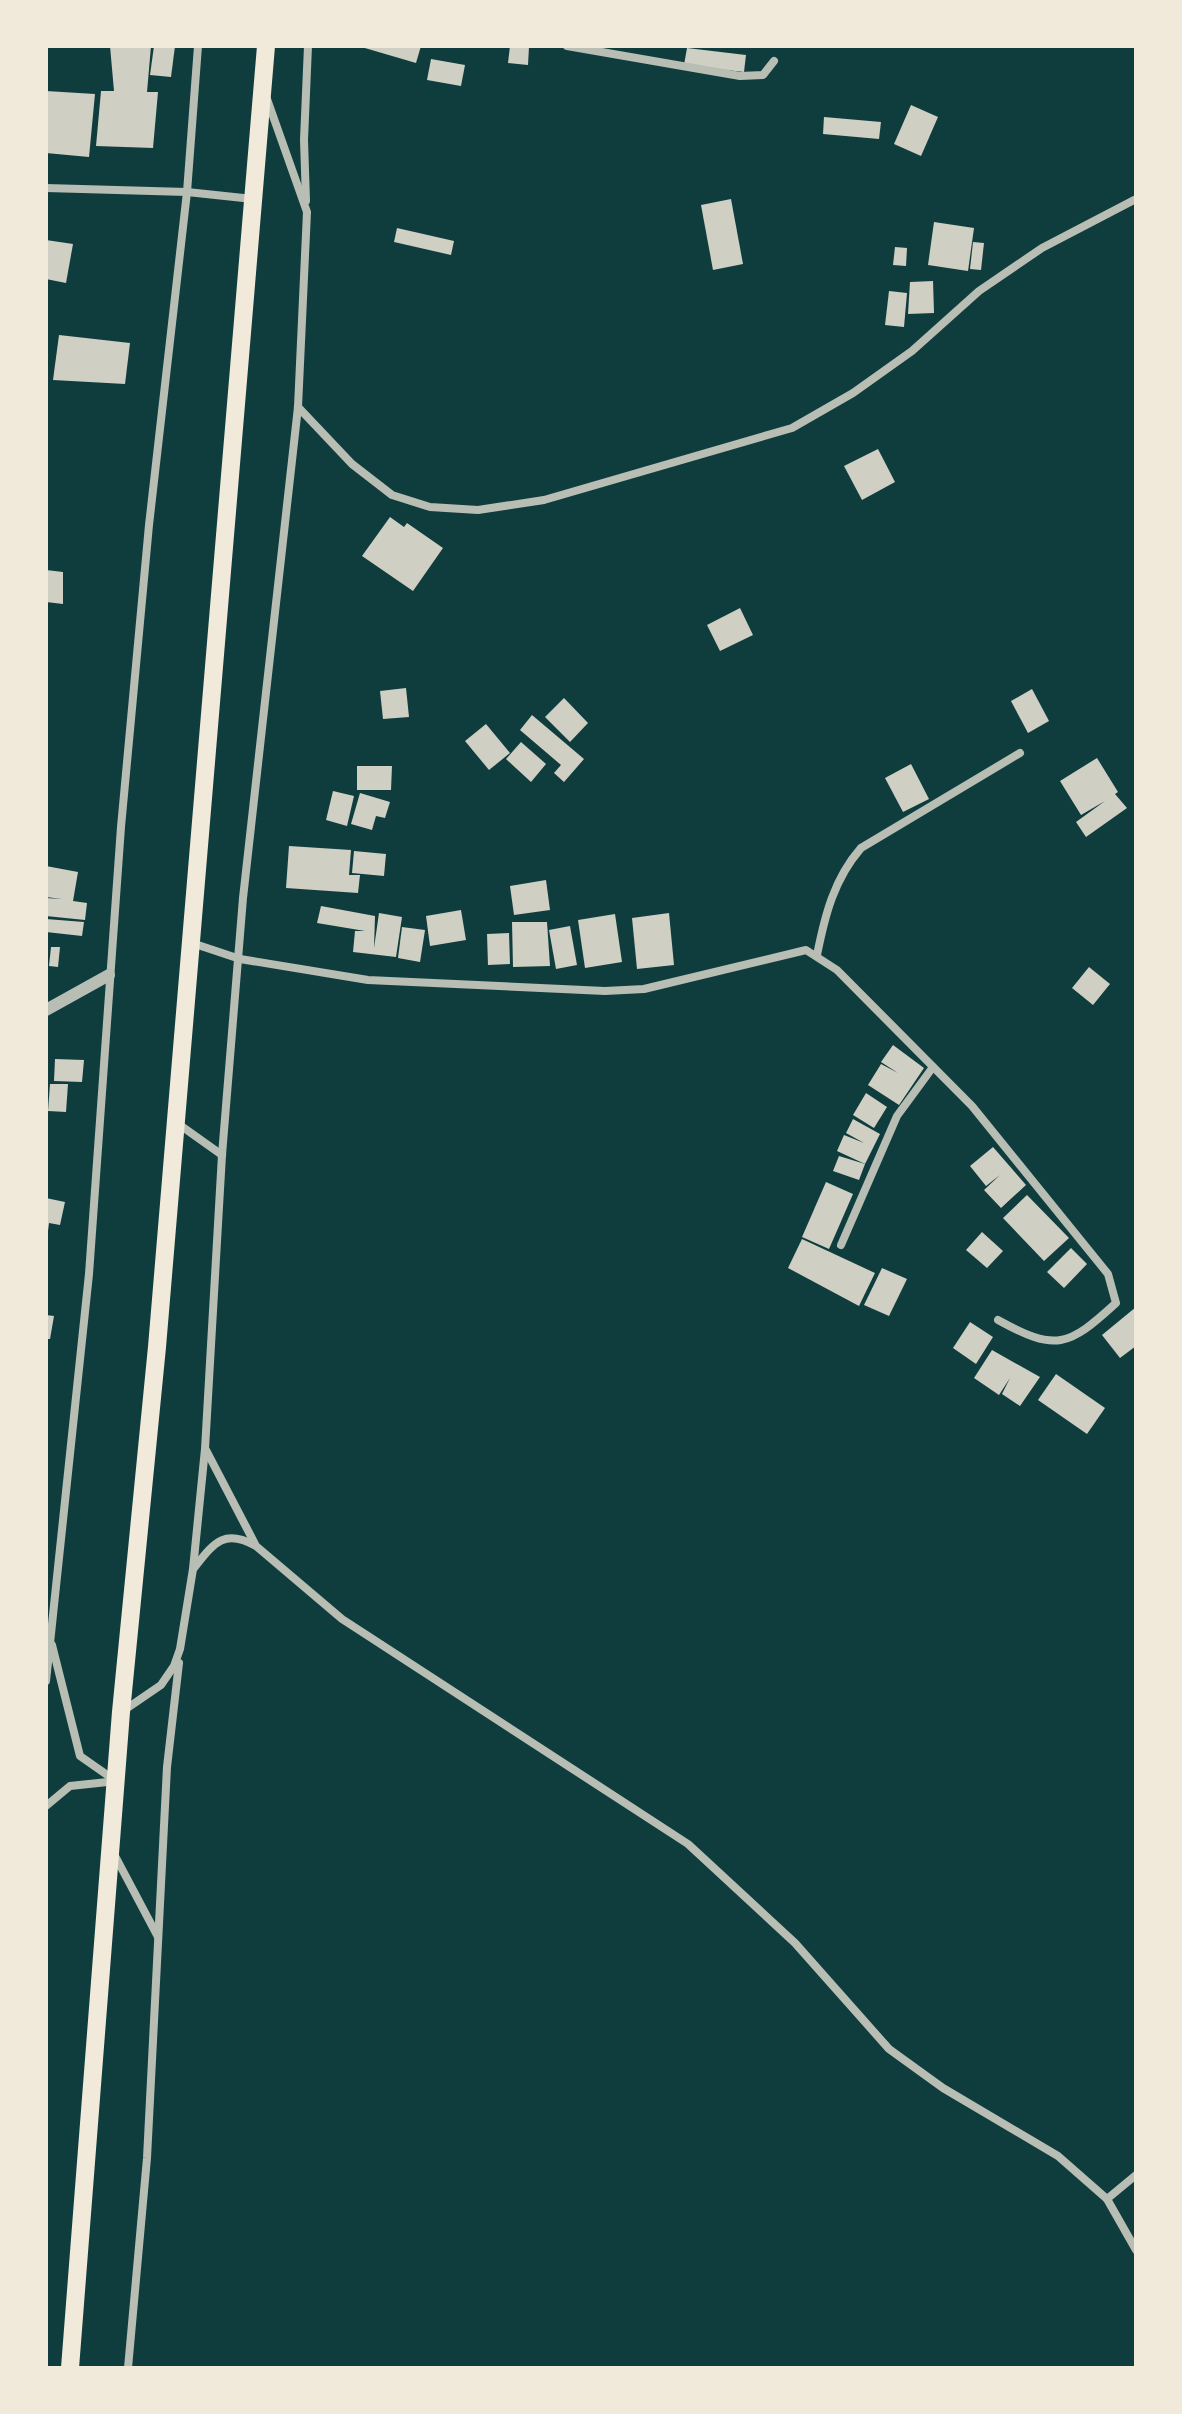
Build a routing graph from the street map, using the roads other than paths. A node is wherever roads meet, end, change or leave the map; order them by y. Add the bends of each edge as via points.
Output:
1 (198, 46) edge
2 (266, 46) edge
3 (308, 46) edge
4 (567, 46) edge
5 (774, 61) dead end
6 (263, 87) junction
7 (46, 188) edge
8 (187, 192) junction
9 (253, 199) junction
10 (1136, 199) edge
11 (307, 212) junction
12 (298, 407) junction
13 (1020, 753) dead end
14 (191, 942) junction
15 (817, 955) junction
16 (240, 959) junction
17 (109, 975) junction
18 (46, 1010) edge
19 (933, 1067) junction
20 (176, 1122) junction
21 (222, 1155) junction
22 (841, 1245) dead end
23 (998, 1320) dead end
24 (205, 1449) junction
25 (256, 1546) junction
26 (193, 1569) junction
27 (51, 1638) junction
28 (180, 1649) junction
29 (46, 1681) edge
30 (121, 1712) junction
31 (117, 1781) junction
32 (46, 1806) edge
33 (112, 1849) junction
34 (159, 1938) junction
35 (1136, 2175) edge
36 (1107, 2199) junction
37 (1136, 2250) edge
38 (70, 2368) edge
39 (128, 2368) edge

1 - 8 street
2 - 6 highway
3 - 11 street
4 - 5 street via 740,76 763,75
6 - 9 highway
6 - 11 street
7 - 8 street
8 - 9 street
8 - 17 street via 147,541
9 - 14 highway
10 - 12 street via 1042,248 979,291 912,351 792,428 544,500 478,510 430,507 392,495 352,464
11 - 12 street
12 - 16 street
13 - 15 street via 861,848 843,868 824,917
14 - 16 street
14 - 20 highway
15 - 16 street via 806,950 644,989 605,991 368,980
15 - 19 street
16 - 21 street
17 - 18 street
17 - 27 street via 89,1274
19 - 22 street via 897,1116
19 - 23 street via 981,1117 1108,1274 1116,1303 1061,1342 1034,1340
20 - 21 street
20 - 30 highway
21 - 24 street
24 - 25 street
24 - 26 street
25 - 26 street via 227,1537
25 - 36 street via 342,1619 688,1844 795,1943 889,2049 943,2088 1058,2156
26 - 28 street
27 - 29 street
27 - 31 street via 80,1756
28 - 30 street via 161,1685
28 - 34 street via 167,1767
30 - 31 highway
31 - 32 street via 70,1786
31 - 33 highway
33 - 34 street
33 - 38 highway
34 - 39 street
35 - 36 street
36 - 37 street

